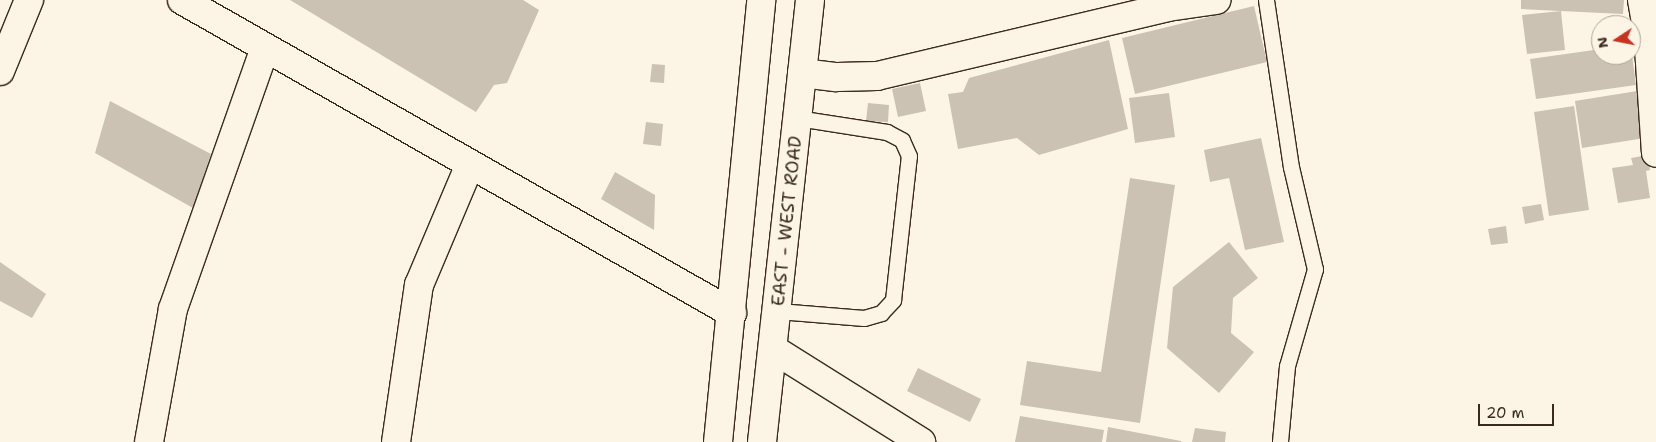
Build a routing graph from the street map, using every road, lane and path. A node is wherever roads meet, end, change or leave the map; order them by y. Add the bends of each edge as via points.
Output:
1 (29, 0) edge
2 (182, 0) edge
3 (761, 0) edge
4 (810, 0) edge
5 (1216, 0) edge
6 (1266, 0) edge
7 (1642, 0) edge
8 (1652, 36) edge
9 (264, 48) junction
10 (0, 71) edge
11 (802, 73) junction
12 (798, 118) junction
13 (1656, 153) edge
14 (470, 164) junction
15 (778, 311) junction
16 (732, 312) junction
17 (773, 349) junction
18 (148, 442) edge
19 (396, 442) edge
20 (718, 442) edge
21 (762, 442) edge
22 (921, 442) edge
23 (1280, 442) edge

1 - 10 street
2 - 9 street
3 - 16 street
4 - 11 street, EAST - WEST ROAD
5 - 11 street via 1168,7 877,76 837,77
6 - 23 lane via 1290,167 1315,268 1287,366
7 - 8 street
8 - 13 street
9 - 14 street
9 - 18 street via 173,309
11 - 12 street, EAST - WEST ROAD
12 - 15 street, EAST - WEST ROAD
12 - 15 lane via 887,132 902,140 909,156 893,300 881,313 864,318
14 - 16 street
14 - 19 street via 419,285
15 - 17 street, EAST - WEST ROAD
16 - 20 street
17 - 21 street, EAST - WEST ROAD
17 - 22 street

